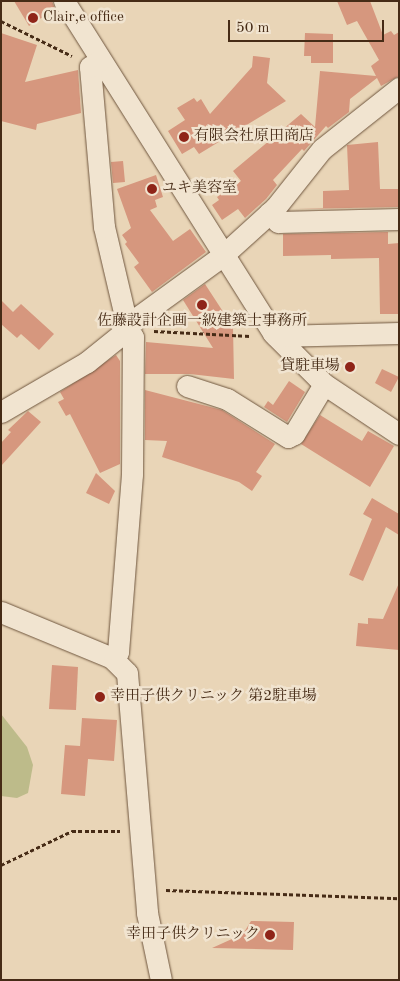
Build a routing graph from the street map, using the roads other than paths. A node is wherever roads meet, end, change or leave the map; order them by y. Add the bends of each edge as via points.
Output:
1 (64, 1) edge
2 (95, 64) junction
3 (399, 88) edge
4 (269, 213) junction
5 (399, 219) edge
6 (222, 256) junction
7 (127, 327) junction
8 (399, 333) edge
9 (276, 336) junction
10 (324, 384) junction
11 (187, 386) dead end
12 (1, 412) edge
13 (399, 434) edge
14 (1, 612) edge
15 (114, 659) junction
16 (161, 980) edge

1 - 2 street
2 - 6 street
2 - 7 street via 106,246
3 - 4 street via 322,149
4 - 5 street via 278,222
4 - 6 street
6 - 7 street
6 - 9 street
7 - 12 street via 87,362
7 - 15 street via 133,337 132,474 118,652
8 - 9 street
9 - 10 street
10 - 11 street via 294,434 288,437 227,399
10 - 13 street
14 - 15 street
15 - 16 street via 127,673 143,829 145,889

